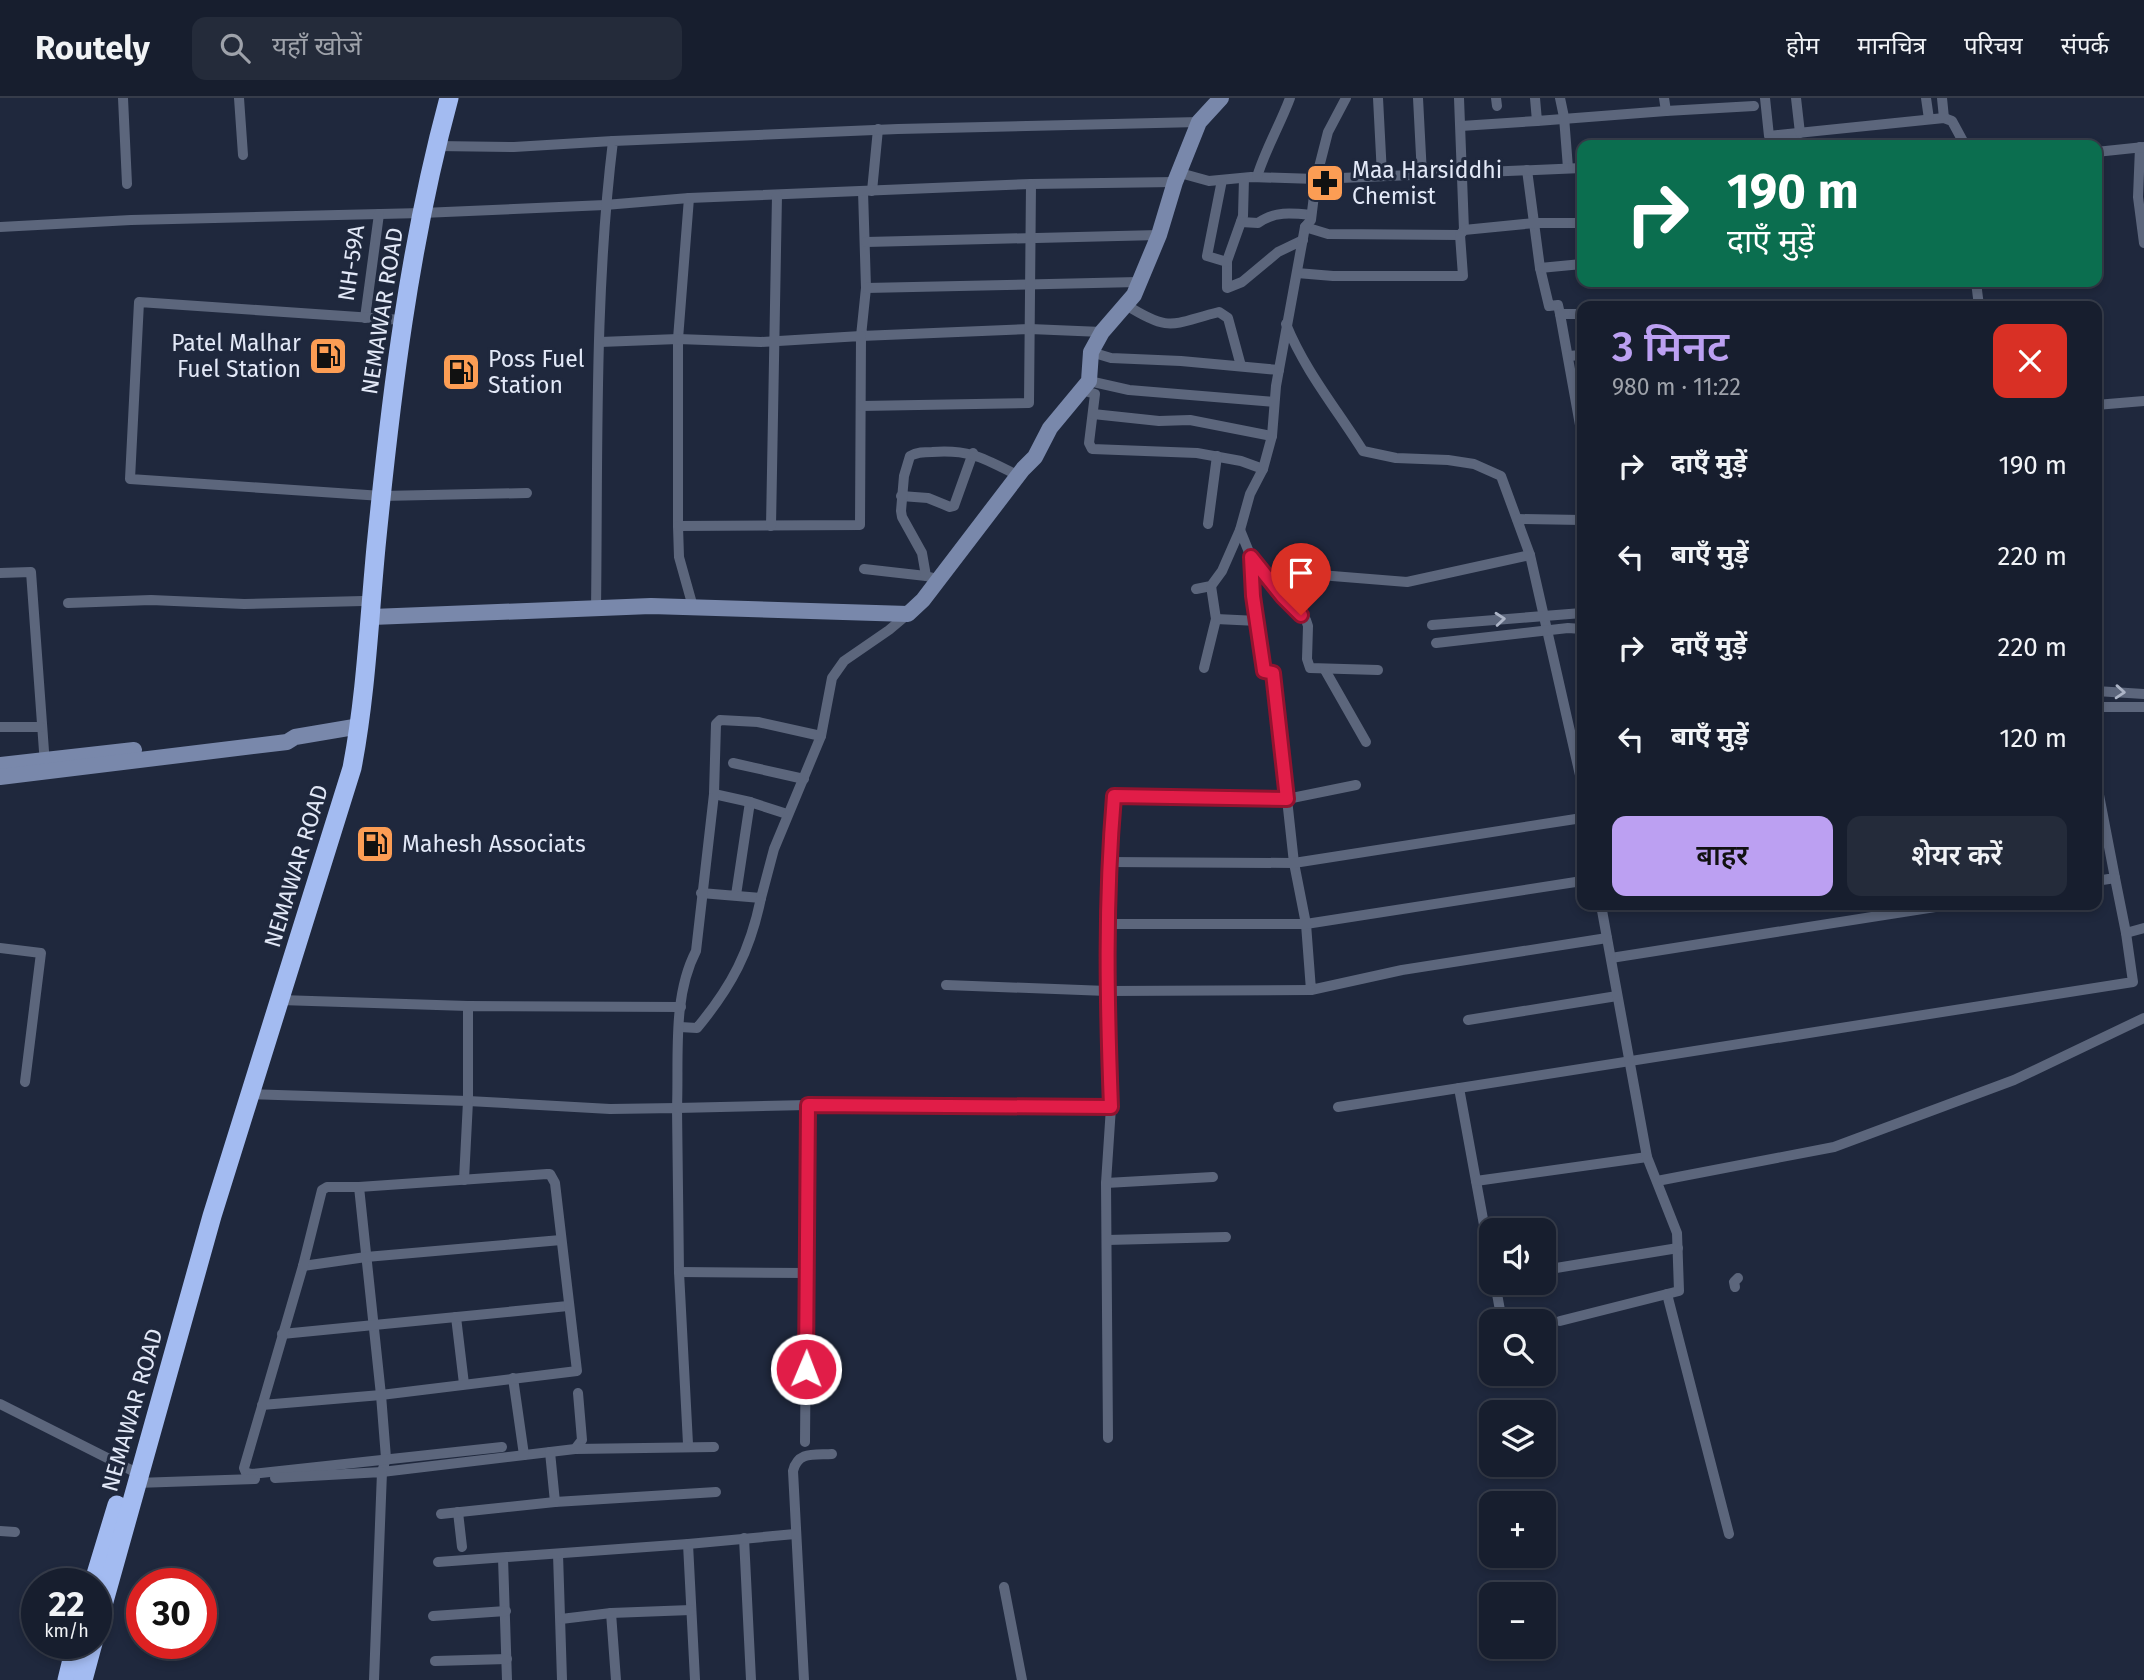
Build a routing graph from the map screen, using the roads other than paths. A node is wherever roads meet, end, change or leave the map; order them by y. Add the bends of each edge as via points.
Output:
1 (123, 98) edge
2 (239, 98) edge
3 (436, 98) edge
4 (449, 98) edge
5 (1221, 98) edge
6 (1290, 98) edge
7 (1346, 98) edge
8 (1378, 98) edge
9 (1418, 98) edge
10 (1459, 98) edge
11 (1535, 98) edge
12 (1560, 98) edge
13 (1664, 98) edge
14 (1765, 98) edge
15 (1796, 98) edge
16 (1926, 98) edge
17 (1941, 98) edge
18 (1754, 106) dead end
19 (1666, 111) junction
20 (1564, 117) junction
21 (1944, 118) junction
22 (1928, 120) junction
23 (1537, 121) junction
24 (1199, 122) junction
25 (1461, 126) junction
26 (878, 129) junction
27 (1800, 133) junction
28 (1962, 140) edge
29 (613, 141) junction
30 (436, 146) junction
31 (2142, 147) edge
32 (2102, 151) edge
33 (243, 155) dead end
34 (1568, 168) junction
35 (1577, 168) edge
36 (1527, 170) junction
37 (1462, 174) junction
38 (1382, 175) junction
39 (1422, 175) junction
40 (1257, 177) junction
41 (1177, 178) junction
42 (1244, 178) junction
43 (1316, 178) junction
44 (1222, 180) junction
45 (127, 184) dead end
46 (1031, 184) junction
47 (868, 191) junction
48 (777, 195) junction
49 (689, 198) junction
50 (605, 205) junction
51 (417, 213) junction
52 (379, 214) junction
53 (1311, 215) junction
54 (1241, 222) junction
55 (1535, 223) junction
56 (1577, 223) edge
57 (0, 227) edge
58 (1305, 227) junction
59 (1462, 233) junction
60 (1159, 235) junction
61 (1029, 237) junction
62 (1303, 240) junction
63 (866, 242) junction
64 (2144, 243) edge
65 (1227, 262) junction
66 (1577, 264) edge
67 (1540, 268) junction
68 (1297, 273) junction
69 (1139, 282) junction
70 (1030, 285) junction
71 (866, 288) junction
72 (1126, 305) junction
73 (1560, 314) junction
74 (1577, 314) edge
75 (365, 318) junction
76 (397, 320) junction
77 (1286, 324) junction
78 (1030, 329) junction
79 (1102, 332) junction
80 (861, 336) junction
81 (678, 339) junction
82 (775, 341) junction
83 (600, 342) junction
84 (1091, 352) junction
85 (1577, 355) edge
86 (1567, 356) junction
87 (1241, 366) junction
88 (1279, 370) junction
89 (1086, 385) junction
90 (1577, 400) edge
91 (2144, 401) edge
92 (1274, 402) junction
93 (2102, 404) edge
94 (861, 406) junction
95 (1093, 414) junction
96 (1272, 436) junction
97 (973, 453) junction
98 (1217, 456) junction
99 (1263, 468) junction
100 (1019, 476) junction
101 (527, 492) dead end
102 (378, 496) junction
103 (901, 496) junction
104 (1517, 519) junction
105 (1577, 520) edge
106 (1208, 524) dead end
107 (678, 526) junction
108 (771, 526) junction
109 (1240, 530) junction
110 (1530, 555) junction
111 (1251, 557) junction
112 (864, 569) dead end
113 (0, 573) edge
114 (932, 577) junction
115 (1266, 577) junction
116 (1212, 586) junction
117 (1196, 589) dead end
118 (68, 603) dead end
119 (693, 607) junction
120 (367, 609) junction
121 (596, 610) junction
122 (1577, 613) edge
123 (908, 614) junction
124 (1544, 615) junction
125 (1216, 619) junction
126 (1258, 621) junction
127 (1432, 625) dead end
128 (1577, 629) edge
129 (1548, 630) junction
130 (1436, 643) dead end
131 (1204, 668) dead end
132 (1325, 670) junction
133 (1378, 670) dead end
134 (2102, 691) edge
135 (2144, 694) edge
136 (2102, 707) edge
137 (2144, 708) edge
138 (0, 727) edge
139 (41, 727) junction
140 (356, 727) junction
141 (821, 736) junction
142 (1366, 742) dead end
143 (1577, 761) edge
144 (733, 763) dead end
145 (0, 765) edge
146 (45, 766) junction
147 (0, 777) edge
148 (804, 779) junction
149 (1356, 785) dead end
150 (713, 794) junction
151 (1287, 799) junction
152 (750, 802) junction
153 (2102, 811) edge
154 (787, 814) junction
155 (1577, 819) edge
156 (1108, 862) junction
157 (1294, 863) junction
158 (2115, 878) junction
159 (2102, 880) edge
160 (1577, 882) edge
161 (701, 893) junction
162 (736, 895) junction
163 (761, 898) junction
164 (1602, 910) edge
165 (1916, 910) edge
166 (1106, 924) junction
167 (1306, 924) junction
168 (2144, 928) edge
169 (2126, 933) junction
170 (1607, 938) junction
171 (0, 948) edge
172 (1611, 958) junction
173 (2138, 981) edge
174 (946, 985) dead end
175 (1107, 990) junction
176 (1311, 990) junction
177 (1617, 996) junction
178 (280, 1000) junction
179 (468, 1006) junction
180 (681, 1007) junction
181 (1468, 1020) dead end
182 (2142, 1023) edge
183 (680, 1027) junction
184 (1629, 1062) junction
185 (24, 1082) dead end
186 (1459, 1088) junction
187 (250, 1094) junction
188 (468, 1101) junction
189 (808, 1105) junction
190 (1111, 1107) junction
191 (1338, 1107) dead end
192 (677, 1108) junction
193 (1647, 1157) junction
194 (1213, 1177) dead end
195 (464, 1180) junction
196 (1476, 1181) junction
197 (1657, 1181) junction
198 (1106, 1183) junction
199 (359, 1187) junction
200 (1483, 1218) edge
201 (1226, 1237) dead end
202 (561, 1240) junction
203 (1107, 1240) junction
204 (1678, 1248) junction
205 (366, 1257) junction
206 (303, 1266) junction
207 (1556, 1268) edge
208 (679, 1272) junction
209 (807, 1273) junction
210 (1667, 1294) junction
211 (568, 1306) junction
212 (456, 1317) junction
213 (1560, 1321) dead end
214 (372, 1325) junction
215 (282, 1334) junction
216 (513, 1378) junction
217 (464, 1384) junction
218 (578, 1393) dead end
219 (381, 1395) junction
220 (0, 1404) edge
221 (262, 1405) junction
222 (1108, 1438) dead end
223 (805, 1442) dead end
224 (688, 1444) dead end
225 (502, 1447) dead end
226 (714, 1447) dead end
227 (575, 1450) junction
228 (550, 1452) junction
229 (832, 1454) dead end
230 (524, 1455) junction
231 (386, 1458) junction
232 (382, 1472) junction
233 (134, 1475) junction
234 (716, 1492) dead end
235 (555, 1502) junction
236 (458, 1512) junction
237 (441, 1514) dead end
238 (0, 1531) edge
239 (15, 1532) dead end
240 (796, 1534) junction
241 (1729, 1534) dead end
242 (744, 1538) junction
243 (688, 1544) junction
244 (462, 1547) dead end
245 (558, 1554) junction
246 (503, 1558) junction
247 (438, 1562) dead end
248 (99, 1568) edge
249 (111, 1568) edge
250 (1004, 1587) dead end
251 (691, 1609) junction
252 (506, 1611) junction
253 (611, 1613) junction
254 (433, 1616) dead end
255 (561, 1619) junction
256 (72, 1659) edge
257 (89, 1659) edge
258 (507, 1659) junction
259 (435, 1661) dead end
260 (67, 1680) edge
261 (83, 1680) edge
262 (374, 1680) edge
263 (507, 1680) edge
264 (562, 1680) edge
265 (616, 1680) edge
266 (695, 1680) edge
267 (751, 1680) edge
268 (804, 1680) edge
269 (1022, 1680) edge

1 - 45 street
2 - 33 street
3 - 51 highway, NEMAWAR ROAD
4 - 30 highway, NEMAWAR ROAD
5 - 24 street
6 - 40 street
7 - 43 street via 1328,132
8 - 38 street
9 - 39 street
10 - 25 street
11 - 23 street
12 - 20 street
13 - 19 street
14 - 27 street via 1769,136
15 - 27 street
16 - 22 street
17 - 21 street
18 - 19 street
19 - 20 street
20 - 23 street
20 - 34 street
21 - 22 street
21 - 28 street via 1952,121
22 - 27 street
23 - 25 street
24 - 26 street
24 - 41 street
25 - 37 street
26 - 29 street
26 - 47 street
29 - 30 street
29 - 50 street
30 - 51 highway, NEMAWAR ROAD
31 - 32 street
31 - 64 street via 2138,197
34 - 35 street
34 - 36 street
36 - 37 street
36 - 55 street
37 - 39 street
37 - 59 street
38 - 39 street
38 - 43 street
40 - 42 street
40 - 43 street
41 - 44 street
41 - 46 street
41 - 60 street
42 - 44 street
42 - 54 street
43 - 53 street
44 - 65 street via 1207,256
46 - 47 street
46 - 61 street
47 - 48 street
47 - 63 street
48 - 49 street
48 - 82 street
49 - 50 street
49 - 81 street
50 - 51 street
50 - 83 street
51 - 52 street
51 - 76 highway, NEMAWAR ROAD
52 - 57 street
52 - 75 street, NH-59A
53 - 54 street via 1281,214 1258,223
53 - 58 street
54 - 65 street
55 - 56 street
55 - 59 street
55 - 67 street
58 - 59 street via 1328,234
58 - 62 street
59 - 68 street via 1463,276
60 - 61 street
60 - 69 street
61 - 63 street
61 - 70 street
62 - 65 street via 1278,251 1242,282 1227,288
62 - 68 street
63 - 71 street
66 - 67 street
67 - 73 street via 1549,306 1558,305
68 - 77 street
69 - 70 street
69 - 72 street
70 - 71 street
70 - 78 street
71 - 80 street
72 - 79 street
72 - 87 street via 1154,322 1175,325 1224,314
73 - 74 street
73 - 86 street
75 - 76 street
75 - 102 street via 139,302 131,479
76 - 102 highway, NEMAWAR ROAD
77 - 88 street
77 - 104 street via 1314,381 1363,451 1474,464 1501,476
78 - 79 street
78 - 80 street
78 - 94 street via 1029,403
79 - 84 street
80 - 82 street
80 - 94 street
81 - 82 street
81 - 83 street
81 - 107 street
82 - 108 street
83 - 121 street
84 - 87 street via 1111,358
84 - 89 street
85 - 86 street
86 - 90 street
87 - 88 street
88 - 92 street
89 - 92 street
89 - 95 street via 1095,394
89 - 100 street
91 - 93 street
92 - 96 street
94 - 108 street via 860,525
95 - 96 street via 1190,420
95 - 98 street via 1092,449
96 - 99 street
97 - 100 street
97 - 103 street via 912,454
97 - 103 street via 954,506
98 - 99 street
98 - 106 street
99 - 109 street
100 - 114 street
101 - 102 street
102 - 120 highway, NEMAWAR ROAD
103 - 114 street via 902,517
104 - 105 street
104 - 110 street
107 - 108 street
107 - 119 street via 679,557
109 - 111 street
109 - 116 street
110 - 115 street via 1407,582 1295,573
110 - 124 street
111 - 115 street
111 - 126 street
112 - 114 street
113 - 139 street via 31,572
114 - 123 street via 923,600
115 - 132 street via 1306,620 1308,665
116 - 117 street
116 - 125 street
118 - 120 street via 150,600
119 - 121 street
119 - 123 street
120 - 121 street
120 - 140 highway, NEMAWAR ROAD
122 - 124 street
123 - 141 street via 839,666 832,678
127 -> 124 street
124 - 129 street
125 - 126 street
125 - 131 street
126 - 151 street via 1264,671 1273,673
128 - 129 street
129 - 130 street
129 - 143 street
132 - 133 street
132 - 142 street
134 -> 135 street
136 - 137 street
138 - 139 street
139 - 146 street
140 - 146 street via 287,742
140 - 178 highway, NEMAWAR ROAD via 352,768
140 - 233 highway, NEMAWAR ROAD via 202,1214
141 - 148 street
141 - 150 street via 758,722 717,722
144 - 148 street
145 - 146 street
146 - 147 street
148 - 154 street
149 - 151 street
150 - 152 street
150 - 161 street
151 - 156 street via 1114,796
151 - 157 street
152 - 154 street
152 - 162 street
153 - 158 street
154 - 163 street
155 - 157 street
156 - 157 street
156 - 166 street
157 - 167 street
158 - 159 street
158 - 169 street
160 - 167 street
161 - 162 street
161 - 180 street via 696,951 687,969
162 - 163 street
163 - 183 street via 754,933 739,969 697,1028
164 - 170 street
165 - 172 street
166 - 167 street
166 - 175 street
167 - 176 street
168 - 169 street
169 - 173 street
170 - 172 street
170 - 176 street via 1402,970
171 - 185 street via 41,953
172 - 177 street
173 - 184 street
174 - 175 street
175 - 176 street
175 - 190 street
177 - 181 street
177 - 184 street
178 - 179 street
178 - 187 highway, NEMAWAR ROAD
179 - 180 street
179 - 188 street
180 - 183 street
182 - 197 street via 2014,1080 1833,1147
183 - 192 street
184 - 186 street
184 - 193 street
186 - 191 street
186 - 196 street
187 - 188 street
187 - 233 highway, NEMAWAR ROAD
188 - 192 street
188 - 195 street
189 - 190 street
189 - 192 street
189 - 209 street
190 - 198 street
192 - 208 street
193 - 196 street
193 - 197 street
194 - 198 street
195 - 199 street
195 - 202 street via 550,1174
196 - 200 street
197 - 204 street via 1677,1233
198 - 203 street
199 - 205 street
199 - 206 street via 322,1190
201 - 203 street
202 - 205 street
202 - 211 street
203 - 222 street
204 - 207 street
204 - 210 street via 1679,1291
205 - 206 street
205 - 214 street
206 - 215 street
208 - 209 street
208 - 224 street
209 - 223 street
210 - 213 street
210 - 241 street
211 - 212 street
211 - 216 street via 577,1371
212 - 214 street
212 - 217 street
214 - 215 street
214 - 219 street
215 - 221 street
216 - 217 street
216 - 230 street
217 - 219 street
218 - 227 street via 582,1440
219 - 221 street
219 - 231 street
220 - 233 street
221 - 231 street via 246,1473
225 - 231 street
226 - 227 street
227 - 228 street
228 - 230 street
228 - 235 street
229 - 240 street via 803,1455 795,1461
230 - 232 street
231 - 232 street
232 - 233 street
232 - 262 street
233 - 248 highway, NEMAWAR ROAD
233 - 249 highway, NEMAWAR ROAD
234 - 235 street
235 - 236 street
236 - 237 street
236 - 244 street
238 - 239 street
240 - 242 street
240 - 268 street
242 - 243 street
242 - 267 street
243 - 245 street
243 - 251 street
245 - 246 street
245 - 255 street
246 - 247 street
246 - 252 street
250 - 269 street
251 - 253 street
251 - 266 street
252 - 254 street
252 - 258 street
253 - 255 street
253 - 265 street
255 - 264 street
256 - 260 highway
257 - 261 highway
258 - 259 street
258 - 263 street

